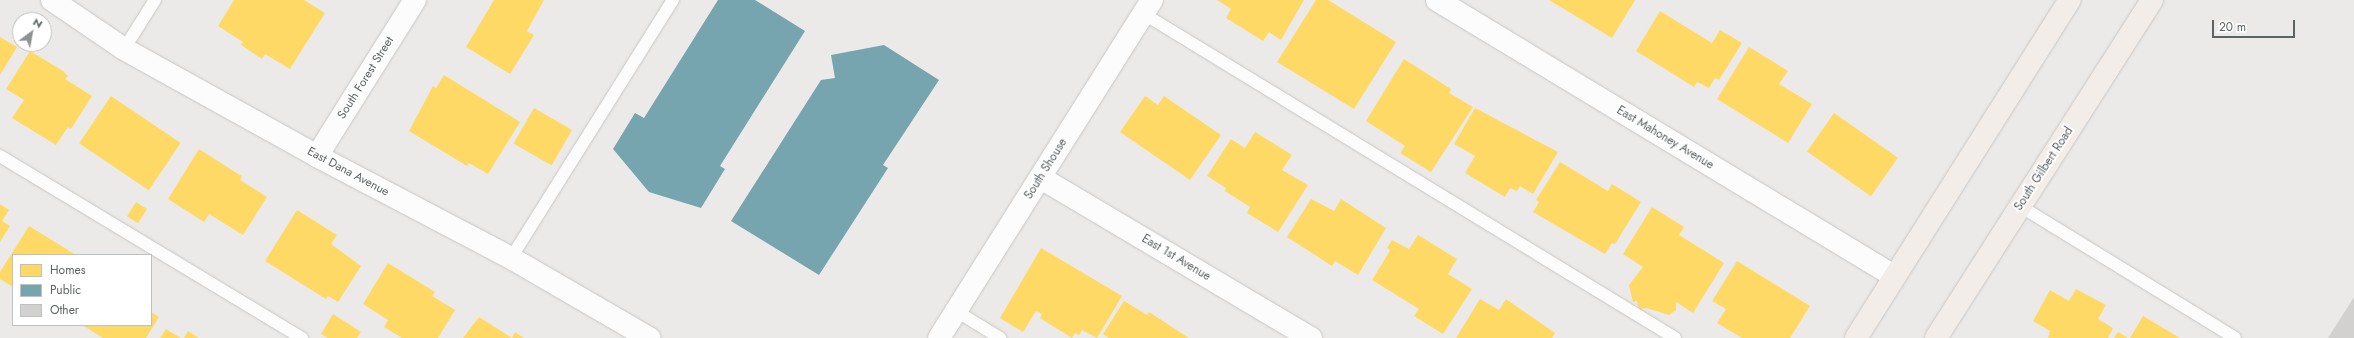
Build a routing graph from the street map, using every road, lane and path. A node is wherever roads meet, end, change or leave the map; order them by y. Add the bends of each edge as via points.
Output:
1 (52, 0) edge
2 (155, 0) edge
3 (415, 0) edge
4 (672, 0) edge
5 (1437, 0) edge
6 (2070, 0) edge
7 (2152, 0) edge
8 (1148, 7) edge
9 (124, 49) junction
10 (0, 156) edge
11 (317, 156) junction
12 (1041, 178) junction
13 (2020, 206) junction
14 (511, 258) junction
15 (1894, 276) junction
16 (956, 311) junction
17 (302, 338) edge
18 (649, 338) edge
19 (939, 338) edge
20 (1000, 338) edge
21 (1312, 338) edge
22 (1675, 338) edge
23 (1856, 338) edge
24 (1936, 338) edge
25 (2235, 338) edge

1 - 9 street, East Dana Avenue
2 - 9 lane
3 - 11 street, South Forest Street
4 - 14 lane
5 - 15 street, East Mahoney Avenue
6 - 15 main road
7 - 13 main road, South Gilbert Road
8 - 12 street, South Shouse
8 - 22 lane
9 - 11 street, East Dana Avenue
10 - 17 lane
11 - 14 street, East Dana Avenue
12 - 16 street, South Shouse
12 - 21 street, East 1st Avenue
13 - 24 main road, South Gilbert Road
13 - 25 lane
14 - 18 street, East Dana Avenue
15 - 23 main road
16 - 19 street, South Shouse
16 - 20 lane

